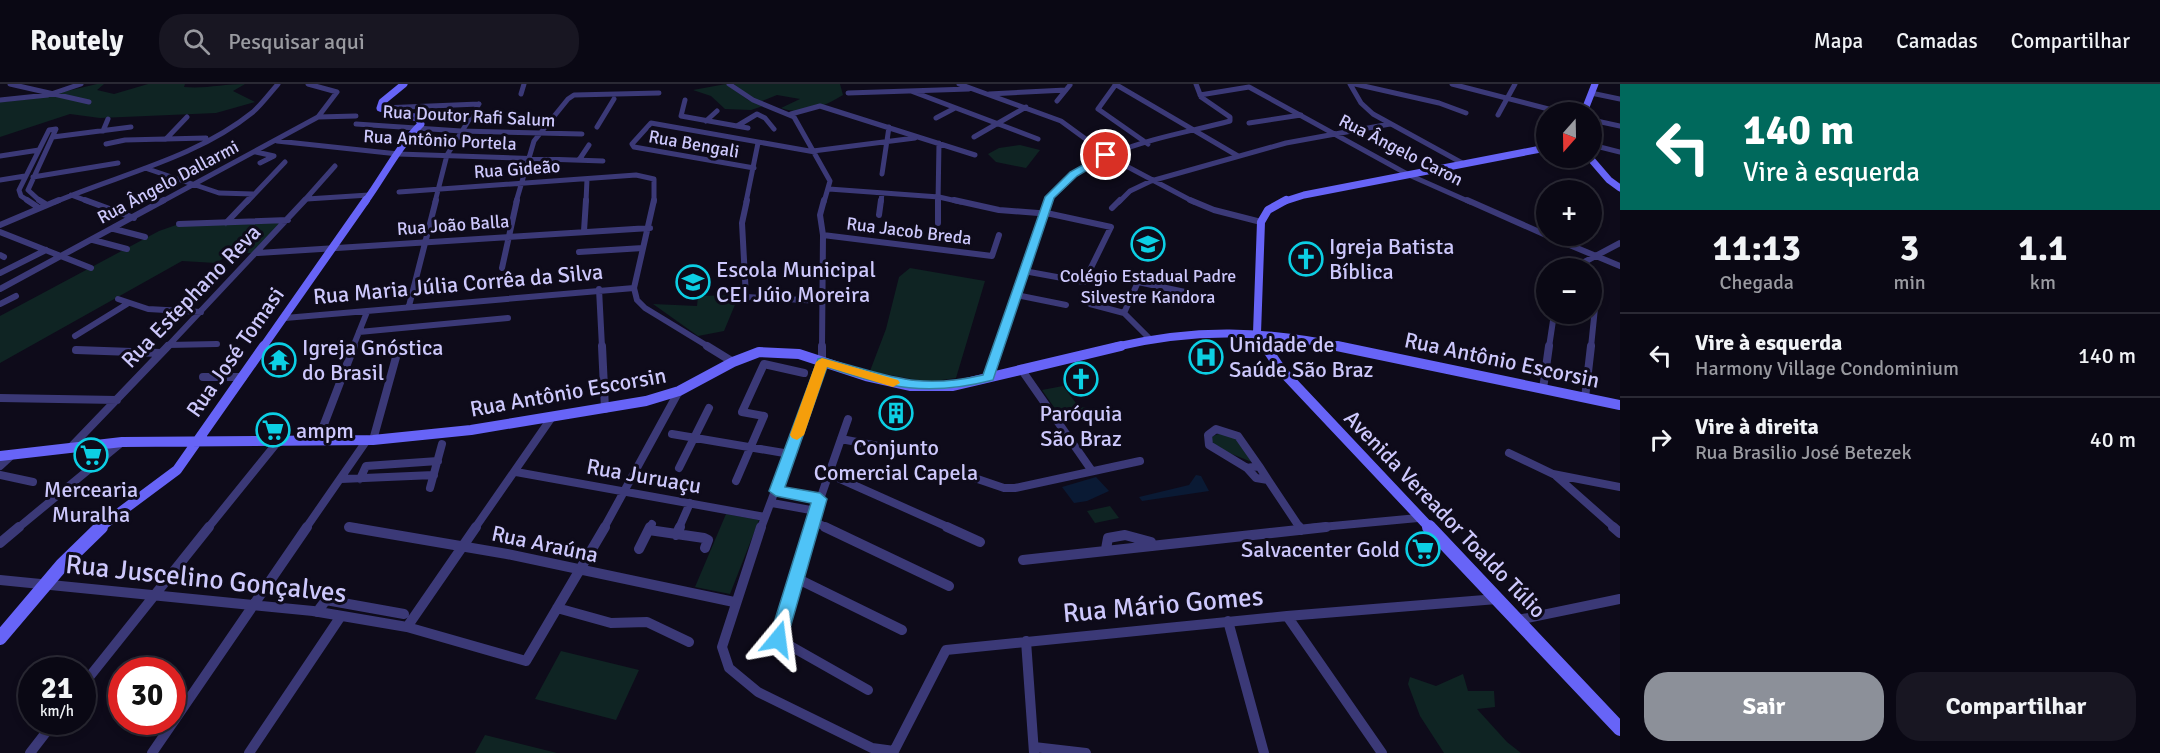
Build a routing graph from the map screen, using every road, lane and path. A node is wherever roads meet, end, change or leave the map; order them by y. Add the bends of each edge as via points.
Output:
1 (10, 84) edge
2 (81, 84) edge
3 (278, 84) edge
4 (308, 84) edge
5 (404, 84) edge
6 (524, 84) edge
7 (655, 84) edge
8 (729, 84) edge
9 (958, 84) edge
10 (1115, 84) edge
11 (1196, 84) edge
12 (1350, 84) edge
13 (1355, 84) edge
14 (1452, 84) edge
15 (1515, 84) edge
16 (1595, 84) edge
17 (1250, 85) edge
18 (1068, 88) edge
19 (974, 89) junction
20 (913, 92) junction
21 (848, 93) dead end
22 (1591, 93) junction
23 (52, 94) junction
24 (521, 94) dead end
25 (988, 94) junction
26 (660, 95) junction
27 (1200, 95) junction
28 (568, 99) junction
29 (614, 99) junction
30 (905, 99) dead end
31 (1507, 99) junction
32 (1620, 99) edge
33 (0, 100) edge
34 (685, 100) dead end
35 (1057, 101) dead end
36 (89, 102) dead end
37 (1588, 102) edge
38 (771, 106) junction
39 (1536, 106) edge
40 (1026, 107) junction
41 (380, 108) junction
42 (955, 108) junction
43 (717, 111) dead end
44 (1466, 113) dead end
45 (791, 114) junction
46 (759, 115) junction
47 (1301, 115) junction
48 (1498, 115) dead end
49 (356, 116) dead end
50 (187, 117) dead end
51 (318, 117) junction
52 (936, 118) dead end
53 (108, 119) dead end
54 (706, 121) junction
55 (1602, 122) edge
56 (1249, 123) dead end
57 (356, 124) dead end
58 (998, 124) junction
59 (1390, 124) junction
60 (736, 126) junction
61 (1620, 126) edge
62 (131, 127) dead end
63 (597, 127) dead end
64 (889, 127) junction
65 (418, 128) junction
66 (748, 128) dead end
67 (774, 129) dead end
68 (103, 131) junction
69 (461, 131) junction
70 (1195, 131) junction
71 (582, 134) dead end
72 (1335, 134) junction
73 (538, 135) junction
74 (53, 137) junction
75 (920, 137) junction
76 (974, 137) dead end
77 (210, 138) junction
78 (166, 139) junction
79 (1038, 139) dead end
80 (277, 141) junction
81 (758, 142) junction
82 (886, 142) junction
83 (939, 143) junction
84 (106, 144) dead end
85 (1148, 144) junction
86 (588, 145) dead end
87 (1602, 148) edge
88 (39, 150) junction
89 (1536, 150) edge
90 (256, 152) junction
91 (814, 152) junction
92 (1620, 152) edge
93 (398, 154) junction
94 (447, 155) junction
95 (975, 155) dead end
96 (1106, 155) junction
97 (0, 156) edge
98 (1238, 156) junction
99 (527, 158) junction
100 (579, 160) junction
101 (603, 161) dead end
102 (285, 162) dead end
103 (40, 163) junction
104 (118, 163) dead end
105 (32, 164) junction
106 (260, 164) dead end
107 (1464, 164) junction
108 (335, 166) dead end
109 (754, 168) junction
110 (1599, 168) edge
111 (148, 169) junction
112 (882, 174) dead end
113 (1409, 175) junction
114 (25, 176) junction
115 (33, 177) junction
116 (587, 179) junction
117 (0, 180) edge
118 (1151, 180) junction
119 (520, 184) junction
120 (196, 185) junction
121 (1620, 188) edge
122 (438, 189) junction
123 (829, 189) junction
124 (399, 192) dead end
125 (882, 192) junction
126 (253, 194) junction
127 (71, 195) junction
128 (369, 195) junction
129 (34, 196) junction
130 (939, 197) junction
131 (25, 199) junction
132 (307, 200) junction
133 (47, 205) junction
134 (39, 208) junction
135 (1112, 208) dead end
136 (1043, 214) junction
137 (879, 215) dead end
138 (134, 218) junction
139 (288, 220) junction
140 (1261, 222) junction
141 (226, 223) junction
142 (938, 223) dead end
143 (179, 224) dead end
144 (0, 225) edge
145 (650, 228) junction
146 (114, 229) junction
147 (1536, 230) edge
148 (584, 231) junction
149 (0, 232) edge
150 (999, 235) dead end
151 (509, 236) junction
152 (823, 236) junction
153 (146, 237) dead end
154 (93, 240) junction
155 (427, 242) junction
156 (1620, 243) edge
157 (1573, 246) edge
158 (643, 248) junction
159 (127, 249) dead end
160 (330, 249) junction
161 (46, 250) junction
162 (579, 252) dead end
163 (258, 253) junction
164 (1594, 255) junction
165 (62, 256) junction
166 (1589, 258) edge
167 (1620, 266) edge
168 (91, 268) dead end
169 (502, 268) dead end
170 (1024, 271) junction
171 (0, 273) edge
172 (634, 288) junction
173 (0, 289) edge
174 (598, 289) junction
175 (1185, 292) dead end
176 (1016, 295) junction
177 (16, 296) dead end
178 (118, 299) dead end
179 (822, 301) junction
180 (0, 304) edge
181 (127, 304) junction
182 (1090, 304) dead end
183 (1066, 305) dead end
184 (409, 306) junction
185 (201, 312) junction
186 (367, 312) junction
187 (1124, 313) junction
188 (285, 318) junction
189 (508, 318) dead end
190 (1553, 324) edge
191 (1593, 324) edge
192 (359, 332) junction
193 (1257, 333) junction
194 (75, 336) dead end
195 (1150, 339) junction
196 (217, 344) dead end
197 (168, 345) junction
198 (75, 350) dead end
199 (398, 350) dead end
200 (160, 353) junction
201 (733, 362) junction
202 (822, 362) junction
203 (1021, 369) junction
204 (804, 373) dead end
205 (203, 377) dead end
206 (243, 377) junction
207 (988, 377) junction
208 (1543, 389) junction
209 (679, 392) junction
210 (0, 398) edge
211 (1585, 398) junction
212 (117, 400) junction
213 (1620, 405) edge
214 (709, 408) dead end
215 (605, 409) junction
216 (552, 417) junction
217 (848, 419) dead end
218 (672, 434) dead end
219 (694, 438) junction
220 (280, 439) junction
221 (841, 439) junction
222 (198, 440) junction
223 (318, 440) junction
224 (370, 440) junction
225 (122, 442) junction
226 (442, 444) dead end
227 (878, 446) dead end
228 (751, 447) junction
229 (69, 448) junction
230 (1509, 453) dead end
231 (790, 454) junction
232 (12, 455) junction
233 (0, 456) edge
234 (438, 461) junction
235 (1140, 461) dead end
236 (0, 466) edge
237 (1259, 466) junction
238 (679, 468) dead end
239 (1247, 468) junction
240 (954, 471) dead end
241 (1092, 471) junction
242 (516, 472) junction
243 (829, 474) junction
244 (1553, 474) junction
245 (0, 475) edge
246 (434, 475) junction
247 (341, 479) junction
248 (360, 479) junction
249 (1269, 480) junction
250 (735, 481) dead end
251 (33, 482) dead end
252 (1620, 487) edge
253 (430, 488) dead end
254 (776, 491) junction
255 (626, 492) junction
256 (820, 499) junction
257 (690, 503) junction
258 (772, 503) junction
259 (814, 516) junction
260 (765, 518) junction
261 (1418, 518) junction
262 (349, 526) dead end
263 (1301, 530) junction
264 (1620, 533) edge
265 (676, 535) junction
266 (1, 541) edge
267 (980, 542) dead end
268 (1152, 543) junction
269 (464, 547) junction
270 (705, 548) dead end
271 (639, 549) dead end
272 (1106, 549) junction
273 (1023, 560) dead end
274 (580, 569) junction
275 (796, 578) junction
276 (0, 580) edge
277 (46, 584) junction
278 (949, 586) dead end
279 (153, 596) junction
280 (1497, 599) junction
281 (1620, 599) edge
282 (734, 602) junction
283 (254, 606) junction
284 (557, 608) junction
285 (317, 612) junction
286 (404, 614) dead end
287 (341, 616) junction
288 (1287, 616) junction
289 (1518, 620) junction
290 (1228, 621) junction
291 (407, 627) junction
292 (902, 630) dead end
293 (0, 638) edge
294 (1026, 641) junction
295 (689, 642) dead end
296 (96, 668) edge
297 (868, 690) dead end
298 (1614, 716) edge
299 (1620, 729) edge
300 (44, 735) edge
301 (1034, 750) edge
302 (30, 753) edge
303 (152, 753) edge
304 (249, 753) edge
305 (1086, 753) edge
306 (1264, 753) edge
307 (1382, 753) edge

1 - 23 street
2 - 23 street
3 - 77 street via 238,124
4 - 51 street, Rua Ângelo Dallarmi via 335,90 337,95
5 - 41 main road
6 - 24 street
7 - 26 street
8 - 38 street via 753,100
9 - 19 street
10 - 70 street
10 - 85 street via 1098,109
11 - 27 street
12 - 59 street via 1365,107
13 - 44 street
14 - 31 street
15 - 31 street
16 - 22 main road
17 - 27 street
17 - 47 street, Rua Ângelo Caron
18 - 25 street
18 - 35 street
19 - 20 street
19 - 25 street
20 - 21 street
20 - 30 street
20 - 42 street
22 - 32 street
22 - 37 main road
23 - 33 street
23 - 36 street
25 - 40 street
26 - 28 street via 574,95
26 - 29 street
27 - 70 street via 1230,117 1230,121
28 - 29 street
28 - 73 street
29 - 63 street
31 - 39 street
31 - 48 street
34 - 54 street via 681,116
38 - 45 street
38 - 46 street
40 - 58 street
40 - 96 street via 1061,121
41 - 65 main road via 418,118
41 - 69 street via 479,104
42 - 52 street
42 - 58 street
43 - 54 street
45 - 64 street via 820,106
45 - 91 street
46 - 60 street via 749,116
46 - 67 street via 768,118
47 - 56 street
47 - 72 street, Rua Ângelo Caron
49 - 51 street
50 - 78 street
51 - 80 street, Rua Ângelo Dallarmi
53 - 68 street
54 - 60 street
55 - 61 street
57 - 65 street, Rua Doutor Rafi Salum
58 - 76 street
58 - 79 street
59 - 72 street
59 - 107 street
60 - 66 street
62 - 68 street
64 - 75 street
64 - 82 street
65 - 69 street, Rua Doutor Rafi Salum
65 - 93 main road, Rua José Tomasi via 402,143
68 - 74 street
69 - 73 street, Rua Doutor Rafi Salum
69 - 94 street
70 - 85 street
70 - 98 street
71 - 73 street, Rua Doutor Rafi Salum
72 - 98 street
72 - 113 street, Rua Ângelo Caron
73 - 99 street
74 - 88 street via 56,129 49,130
74 - 103 street
75 - 82 street
75 - 83 street
77 - 78 street
77 - 111 street
78 - 84 street
80 - 90 street, Rua Ângelo Dallarmi
80 - 93 street, Rua Antônio Portela
81 - 91 street
81 - 109 street
81 - 109 street, Rua Bengali via 651,123 632,144
82 - 91 street
82 - 112 street
83 - 95 street
83 - 130 street
85 - 96 street
86 - 100 street
87 - 92 street
88 - 97 street
88 - 105 street
89 - 107 main road
90 - 106 street via 274,156
90 - 120 street, Rua Ângelo Dallarmi
91 - 123 street via 828,174
93 - 94 street, Rua Antônio Portela
93 - 128 main road, Rua José Tomasi
94 - 99 street, Rua Antônio Portela
94 - 122 street
96 - 118 street
96 - 136 street via 1061,185 1050,197
98 - 118 street
99 - 100 street, Rua Antônio Portela
99 - 119 street
100 - 101 street, Rua Antônio Portela
102 - 126 street
103 - 105 street
103 - 115 street
104 - 115 street
105 - 114 street
107 - 113 main road
108 - 132 street, Rua Estephano Reva
109 - 179 street via 742,223 746,297
110 - 121 main road
111 - 120 street
111 - 127 street
113 - 140 main road via 1291,198 1275,204
113 - 147 street, Rua Ângelo Caron
114 - 117 street
114 - 131 street via 19,190
115 - 129 street via 28,190
116 - 119 street, Rua Gideão
116 - 145 street, Rua Gideão via 636,175 654,179
116 - 148 street
118 - 135 street via 1130,191
118 - 140 street via 1214,210
119 - 122 street, Rua Gideão
119 - 151 street
120 - 126 street via 219,193
120 - 138 street, Rua Ângelo Dallarmi
122 - 124 street, Rua Gideão
122 - 155 street
123 - 125 street
123 - 152 street via 820,215
125 - 130 street
125 - 137 street
126 - 141 street
127 - 133 street
127 - 138 street
128 - 132 street
128 - 160 main road, Rua José Tomasi
129 - 131 street
129 - 133 street
130 - 136 street via 999,210
130 - 142 street
131 - 134 street
132 - 139 street, Rua Estephano Reva
133 - 134 street
134 - 144 street
136 - 170 street
136 - 170 street via 1111,227 1084,282
138 - 146 street, Rua Ângelo Dallarmi
139 - 141 street
139 - 163 street, Rua Estephano Reva
140 - 193 main road
141 - 143 street
145 - 148 street, Rua João Balla
145 - 158 street
146 - 153 street
146 - 154 street, Rua Ângelo Dallarmi
148 - 151 street, Rua João Balla
149 - 161 street
150 - 152 street, Rua Jacob Breda via 992,256
151 - 155 street, Rua João Balla
151 - 169 street
152 - 179 street
154 - 159 street
154 - 165 street, Rua Ângelo Dallarmi
155 - 160 street, Rua João Balla
155 - 184 street
156 - 164 street
157 - 164 street, Rua Ângelo Caron
158 - 162 street
158 - 172 street
160 - 163 street, Rua João Balla
160 - 188 main road, Rua José Tomasi
161 - 165 street
161 - 171 street
163 - 185 street, Rua Estephano Reva
164 - 166 street
164 - 167 street, Rua Ângelo Caron
165 - 168 street
165 - 173 street, Rua Ângelo Dallarmi
170 - 176 street
172 - 174 street, Rua Maria Júlia Corrêa da Silva
172 - 201 street via 637,300 645,308
174 - 184 street, Rua Maria Júlia Corrêa da Silva
174 - 215 street
175 - 187 street via 1138,282
176 - 183 street
176 - 207 street
177 - 180 street
178 - 181 street
179 - 202 street
181 - 185 street via 154,310
181 - 194 street
182 - 187 street
184 - 186 street, Rua Maria Júlia Corrêa da Silva
185 - 197 street, Rua Estephano Reva
186 - 188 street, Rua Maria Júlia Corrêa da Silva
186 - 192 street
187 - 195 street
188 - 206 main road, Rua José Tomasi
189 - 192 street
190 - 208 street
191 - 211 street
192 - 223 street
193 - 195 main road, Rua Antônio Escorsin via 1198,333
193 - 208 main road, Rua Antônio Escorsin via 1300,338
193 - 261 main road, Avenida Vereador Toaldo Túlio via 1282,370
195 - 203 main road, Rua Antônio Escorsin
196 - 197 street
197 - 200 street, Rua Estephano Reva
198 - 200 street
199 - 224 street
200 - 212 street, Rua Estephano Reva
201 - 202 main road, Rua Antônio Escorsin via 759,352 776,351
201 - 209 main road, Rua Antônio Escorsin
202 - 207 main road, Rua Antônio Escorsin via 911,386 953,386
202 - 231 street
203 - 207 main road, Rua Antônio Escorsin
203 - 241 street
204 - 228 street via 764,364 742,412 764,416
205 - 206 street
206 - 222 main road, Rua José Tomasi
208 - 211 main road, Rua Antônio Escorsin
209 - 215 main road, Rua Antônio Escorsin
209 - 255 street
210 - 212 street
211 - 213 main road, Rua Antônio Escorsin
212 - 229 street, Rua Estephano Reva
214 - 219 street
215 - 216 main road, Rua Antônio Escorsin
216 - 224 main road, Rua Antônio Escorsin
216 - 242 street
217 - 221 street
218 - 219 street
219 - 228 street
219 - 238 street
220 - 222 main road, Rua Antônio Escorsin
220 - 223 main road, Rua Antônio Escorsin
220 - 279 street
221 - 227 street
221 - 243 street
222 - 225 main road, Rua Antônio Escorsin
222 - 277 main road, Rua José Tomasi via 177,472 105,523
223 - 224 main road, Rua Antônio Escorsin
224 - 247 street
225 - 229 main road, Rua Antônio Escorsin
225 - 266 street
226 - 234 street
228 - 231 street
228 - 250 street
229 - 232 main road, Rua Antônio Escorsin
230 - 244 street
231 - 254 street
232 - 233 main road, Rua Antônio Escorsin
232 - 236 street
234 - 246 street
234 - 248 street via 366,466
235 - 241 street
237 - 239 street
237 - 239 street via 1236,433 1216,429 1208,435 1209,445
237 - 249 street
239 - 249 street via 1256,478
240 - 241 street via 1004,488
242 - 255 street, Rua Juruaçu
242 - 269 street
243 - 256 street
243 - 267 street
244 - 252 street
244 - 264 street
245 - 251 street
246 - 248 street
246 - 253 street
247 - 248 street
247 - 283 street
249 - 263 street
254 - 256 street
254 - 258 street
255 - 257 street, Rua Juruaçu
255 - 274 street
256 - 259 street
257 - 260 street, Rua Juruaçu
257 - 265 street
258 - 259 street
258 - 260 street
259 - 275 street
259 - 278 street
260 - 282 street
261 - 263 street
261 - 280 main road, Avenida Vereador Toaldo Túlio
262 - 269 street, Rua Araúna
263 - 268 street
265 - 270 street via 708,540
265 - 271 street via 650,527
268 - 272 street
268 - 272 street via 1119,533 1108,538
269 - 274 street, Rua Araúna
269 - 291 street
272 - 273 street
274 - 282 street, Rua Araúna
274 - 284 street
275 - 292 street
275 - 297 street via 778,639
276 - 277 street, Rua Juscelino Gonçalves
277 - 279 street, Rua Juscelino Gonçalves
277 - 293 main road, Rua José Tomasi
279 - 283 street, Rua Juscelino Gonçalves
279 - 296 street
280 - 288 street, Rua Mário Gomes
280 - 289 main road, Avenida Vereador Toaldo Túlio
281 - 289 street
282 - 294 street, Rua Mário Gomes via 722,647 729,668 758,692 872,748 894,751 946,650
283 - 285 street, Rua Juscelino Gonçalves
283 - 303 street
284 - 291 street, Rua Juscelino Gonçalves via 526,661
284 - 295 street via 611,623 647,622
285 - 286 street via 326,600
285 - 287 street, Rua Juscelino Gonçalves
287 - 291 street, Rua Juscelino Gonçalves
287 - 304 street
288 - 290 street, Rua Mário Gomes
288 - 307 street
289 - 298 main road, Avenida Vereador Toaldo Túlio
290 - 294 street, Rua Mário Gomes
290 - 306 street
294 - 301 street
298 - 299 main road, Avenida Vereador Toaldo Túlio
300 - 302 street
301 - 305 street

